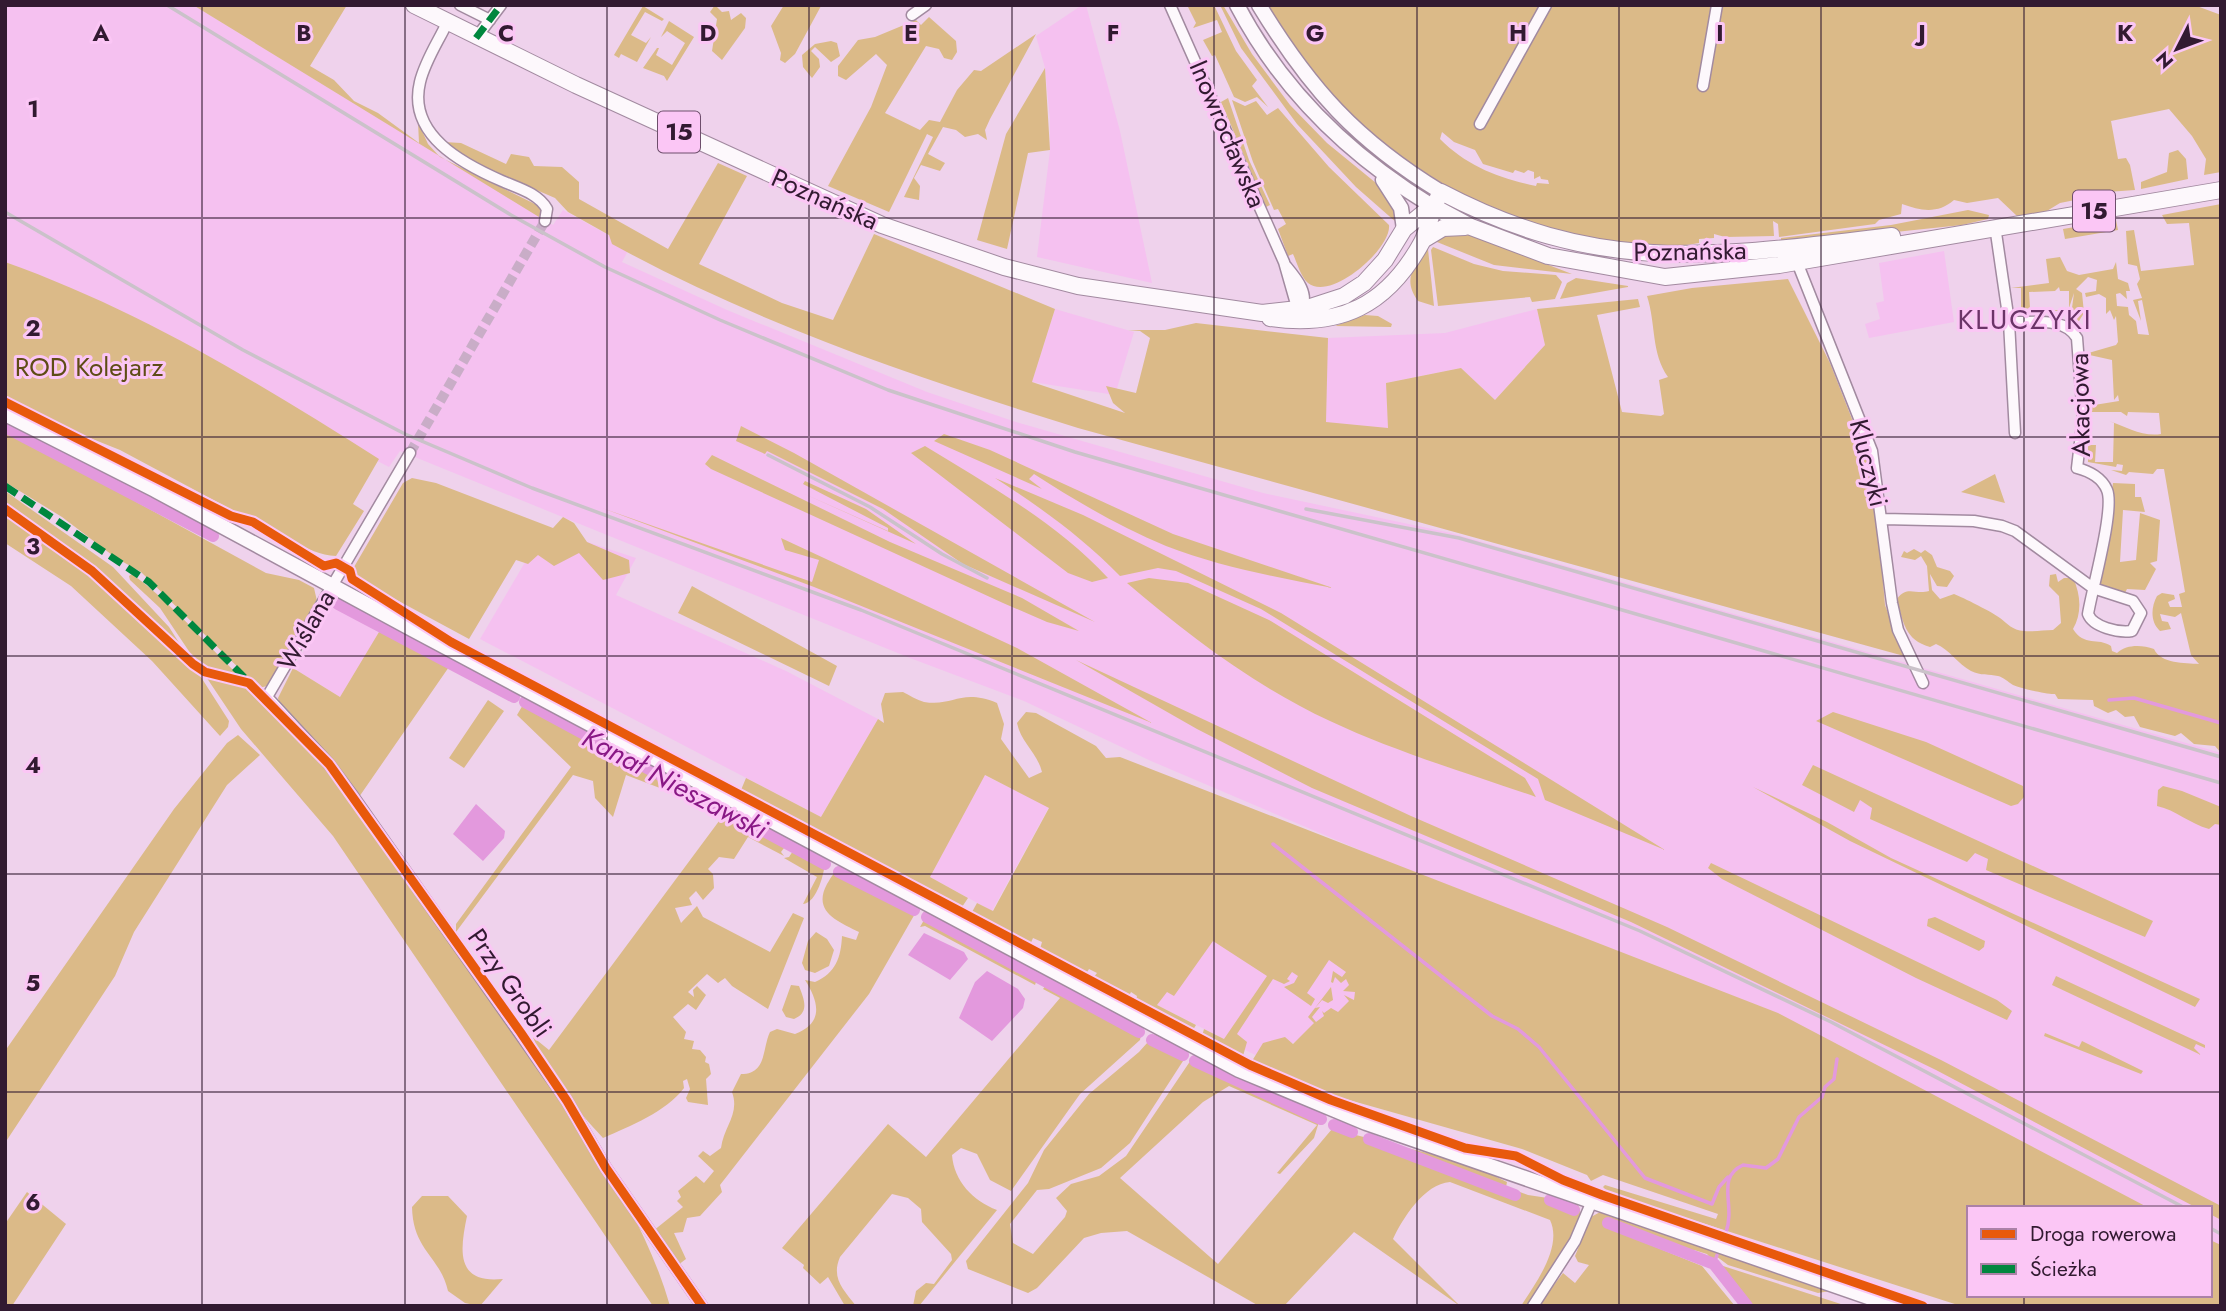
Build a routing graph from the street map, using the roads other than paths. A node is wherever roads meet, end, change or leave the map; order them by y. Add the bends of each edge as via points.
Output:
1 (414, 5) edge
2 (460, 5) edge
3 (501, 5) edge
4 (926, 5) edge
5 (1170, 5) edge
6 (1237, 5) edge
7 (1259, 5) edge
8 (1546, 5) edge
9 (1717, 5) edge
10 (912, 15) dead end
11 (490, 20) junction
12 (447, 23) junction
13 (476, 38) junction
14 (1703, 86) dead end
15 (1480, 124) dead end
16 (1368, 164) junction
17 (2221, 190) edge
18 (1441, 192) junction
19 (1432, 206) junction
20 (545, 221) dead end
21 (1995, 226) junction
22 (1471, 228) junction
23 (1404, 229) junction
24 (1423, 240) junction
25 (1795, 255) junction
26 (1284, 264) junction
27 (1287, 279) junction
28 (1299, 284) junction
29 (1344, 296) junction
30 (1265, 312) junction
31 (1301, 316) junction
32 (2009, 322) junction
33 (5, 414) edge
34 (2015, 433) dead end
35 (410, 453) tunnel mouth
36 (1882, 519) junction
37 (333, 584) junction
38 (2093, 588) junction
39 (1923, 683) dead end
40 (267, 697) joint
41 (1592, 1201) junction
42 (702, 1306) edge
43 (1533, 1306) edge
44 (1894, 1306) edge

1 - 12 main road, Poznańska / 15
2 - 11 street
3 - 11 street
4 - 10 street
5 - 26 street, Inowrocławska
6 - 16 main road via 1251,33 1300,97
7 - 18 main road via 1304,75 1339,114 1390,159
8 - 15 street
9 - 14 street
11 - 13 street
12 - 13 main road, Poznańska / 15
12 - 20 street via 419,86 422,111 432,135 468,166 539,198 547,209
13 - 30 main road, Poznańska / 15 via 844,208 939,246 1078,286
16 - 19 main road
16 - 23 main road via 1394,195
17 - 21 main road, Poznańska / 15
18 - 19 main road, Poznańska / 15
18 - 25 main road, Poznańska / 15 via 1528,231 1602,250
19 - 22 main road, Poznańska / 15
19 - 23 main road, Poznańska / 15
19 - 24 main road, Poznańska / 15
21 - 25 main road, Poznańska / 15 via 1940,230
21 - 32 street
22 - 24 main road, Poznańska / 15 via 1443,228
22 - 25 main road, Poznańska / 15 via 1548,257 1665,277 1708,274
23 - 29 main road, Poznańska / 15 via 1373,275
24 - 31 main road, Poznańska / 15 via 1398,277 1373,300 1339,317
25 - 36 street, Kluczyki via 1867,437
26 - 27 street
26 - 28 street
27 - 30 street via 1285,298
27 - 31 street
28 - 29 street via 1314,295
28 - 31 street via 1305,302
29 - 31 main road, Poznańska / 15
30 - 31 main road, Poznańska / 15 via 1270,318
32 - 34 street
32 - 38 street, Akacjowa via 2062,324 2079,342 2083,417 2077,468 2100,480 2109,498
33 - 37 main road
35 - 37 street, Wiślana
36 - 38 street via 2002,526
36 - 39 street, Kluczyki via 1896,621
37 - 40 street, Wiślana
37 - 41 main road via 1239,1070 1366,1123
38 - 38 street, Akacjowa via 2133,601 2140,610 2134,629 2124,632 2091,621
40 - 42 street, Przy Grobli via 353,796 539,1059 606,1168
41 - 43 street via 1575,1241
41 - 44 main road

